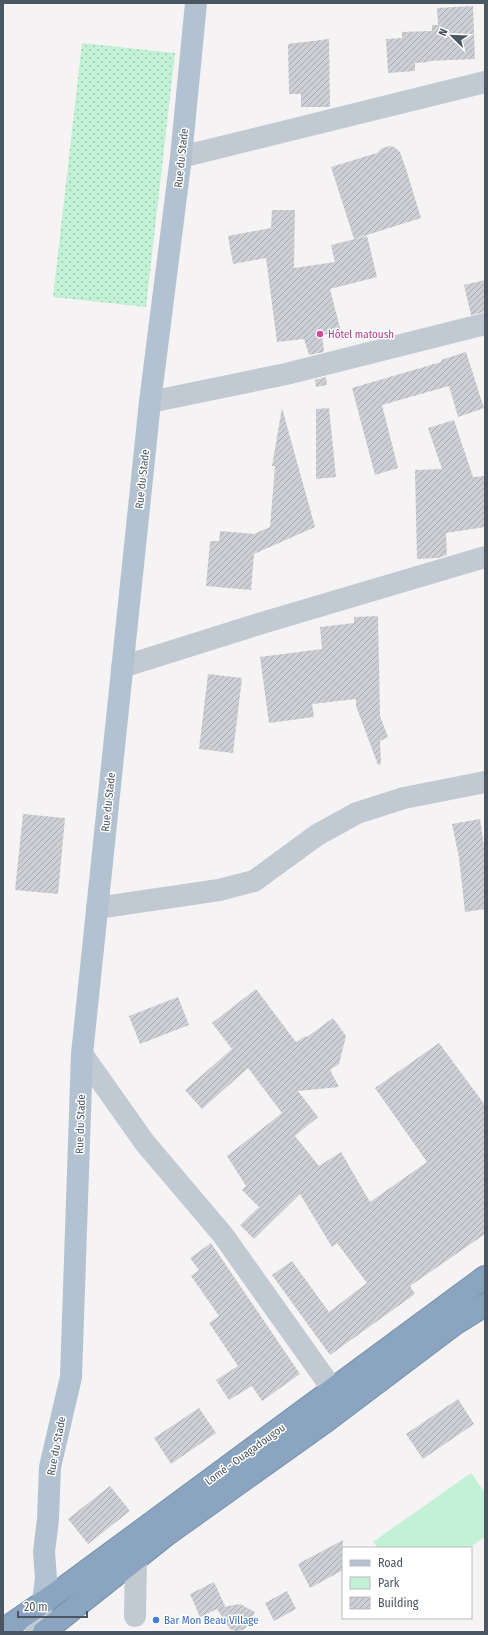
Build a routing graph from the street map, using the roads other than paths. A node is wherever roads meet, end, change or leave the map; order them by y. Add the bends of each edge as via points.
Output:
1 (196, 3) edge
2 (485, 82) edge
3 (181, 157) junction
4 (485, 324) edge
5 (150, 402) junction
6 (485, 558) edge
7 (122, 667) junction
8 (485, 782) edge
9 (97, 908) junction
10 (82, 1054) junction
11 (485, 1277) edge
12 (485, 1305) edge
13 (334, 1390) junction
14 (132, 1536) junction
15 (136, 1559) junction
16 (44, 1601) junction
17 (135, 1616) dead end
18 (3, 1630) edge
19 (36, 1632) edge
20 (44, 1632) edge

1 - 3 main road, Rue du Stade
2 - 3 street
3 - 5 main road, Rue du Stade
4 - 5 street via 286,374
5 - 7 main road, Rue du Stade
6 - 7 street
7 - 9 main road, Rue du Stade
8 - 9 street via 404,798 358,813 317,835 254,881 219,890
9 - 10 main road, Rue du Stade
10 - 13 street via 145,1143 223,1235
10 - 16 main road, Rue du Stade via 71,1377 50,1466 44,1552
11 - 13 highway, Lomé - Ouagadougou
12 - 15 highway, Lomé - Ouagadougou
13 - 14 highway, Lomé - Ouagadougou
14 - 15 street
14 - 16 highway, Lomé - Ouagadougou
15 - 17 street
15 - 20 highway, Lomé - Ouagadougou
16 - 18 highway, Lomé - Ouagadougou
16 - 19 street

